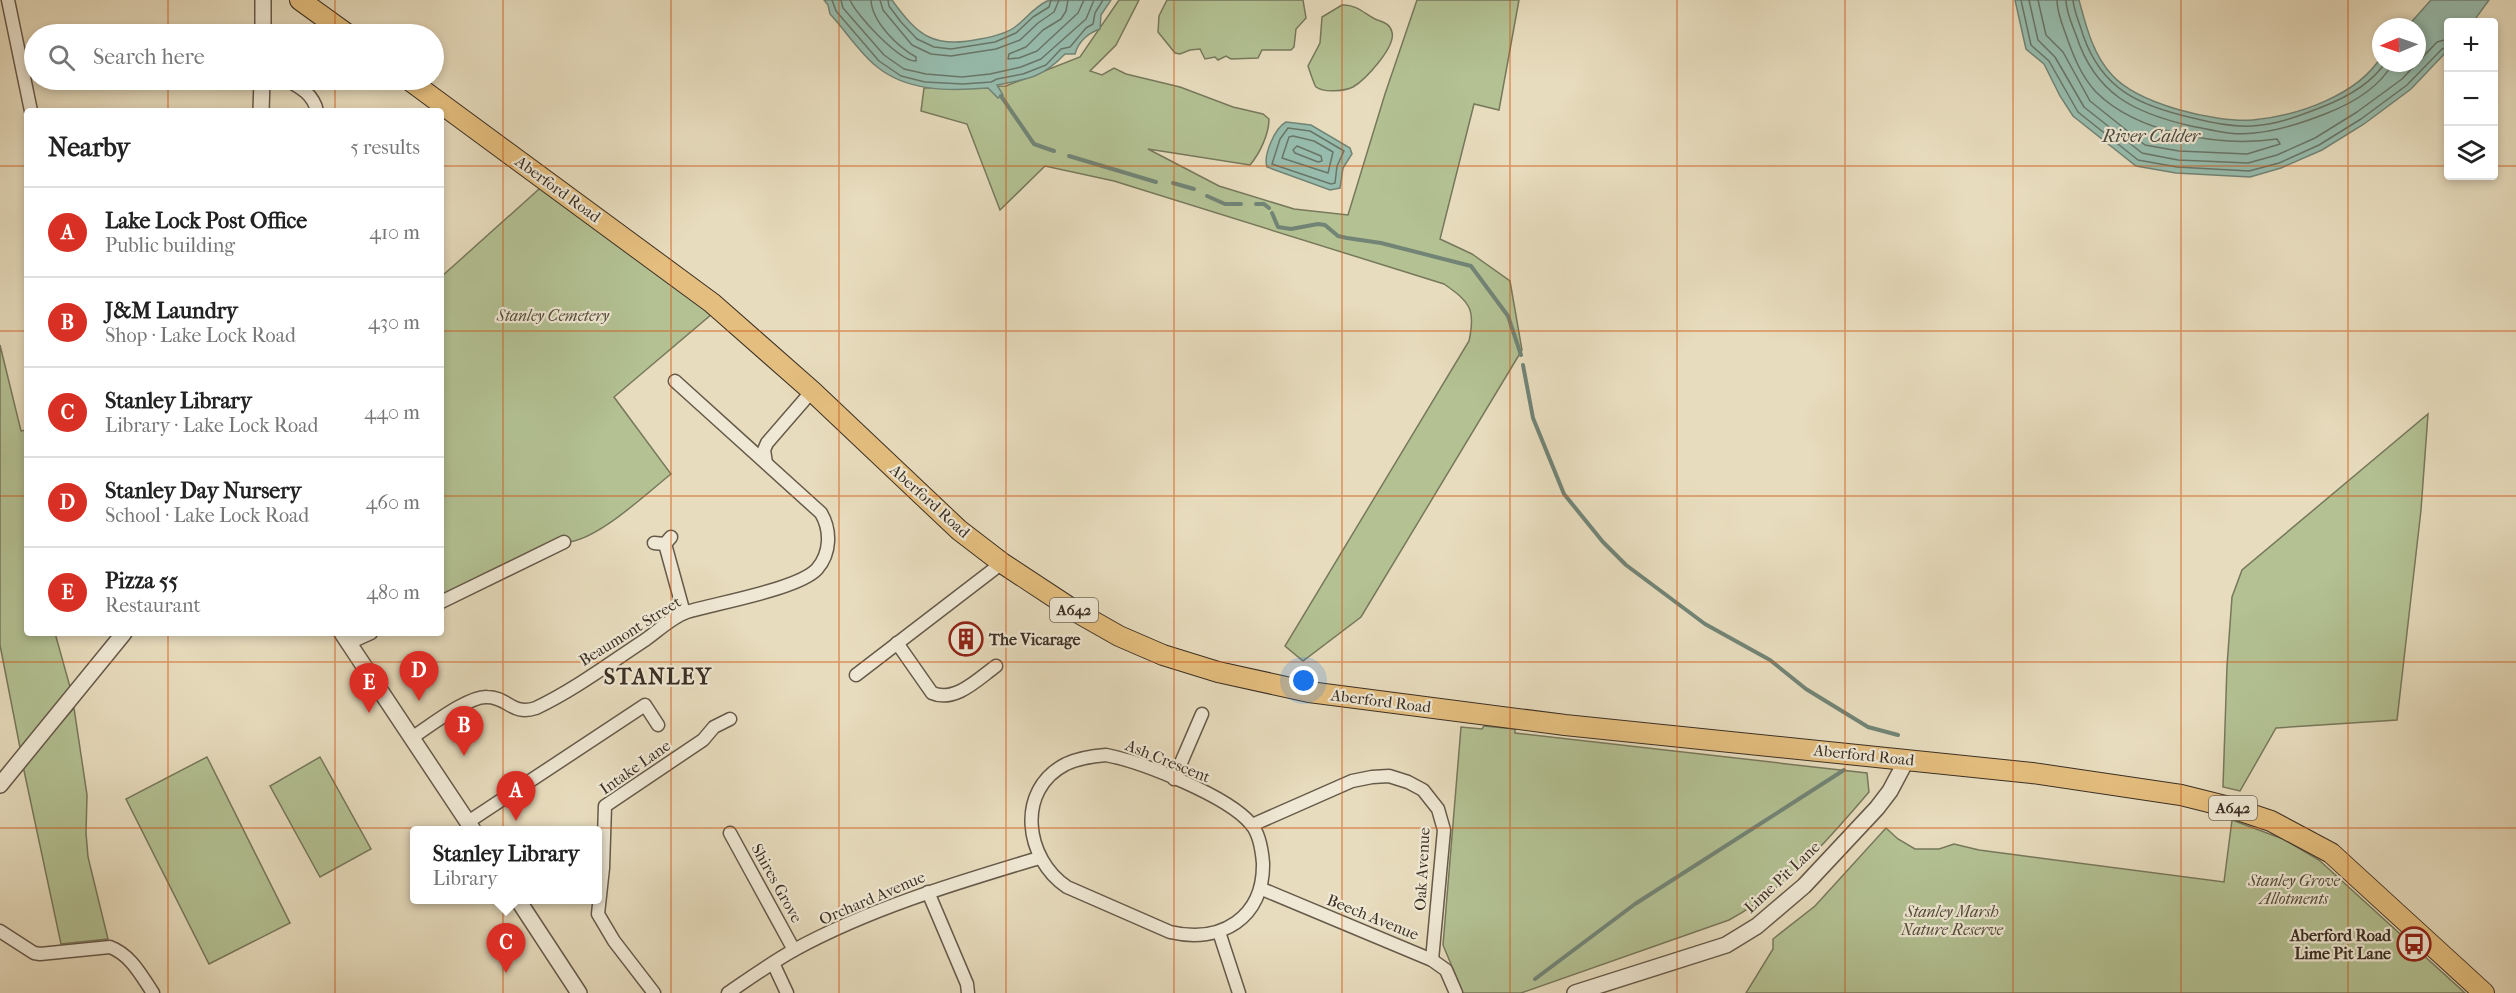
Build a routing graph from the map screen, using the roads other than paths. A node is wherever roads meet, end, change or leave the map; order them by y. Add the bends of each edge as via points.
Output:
1 (8, 0) edge
2 (263, 0) edge
3 (300, 0) edge
4 (263, 24) edge
5 (333, 24) edge
6 (24, 77) edge
7 (27, 90) edge
8 (262, 90) edge
9 (304, 90) edge
10 (423, 90) edge
11 (30, 108) edge
12 (261, 108) edge
13 (316, 108) edge
14 (675, 381) dead end
15 (812, 391) junction
16 (766, 463) junction
17 (664, 541) dead end
18 (564, 542) dead end
19 (1002, 563) junction
20 (444, 601) edge
21 (684, 613) junction
22 (121, 636) edge
23 (345, 638) edge
24 (897, 644) junction
25 (996, 666) dead end
26 (856, 675) dead end
27 (1202, 714) dead end
28 (730, 719) dead end
29 (658, 725) dead end
30 (412, 737) junction
31 (1907, 759) junction
32 (1174, 779) junction
33 (0, 785) edge
34 (1252, 825) junction
35 (471, 826) edge
36 (730, 833) dead end
37 (1039, 858) junction
38 (602, 877) edge
39 (1262, 889) junction
40 (928, 892) junction
41 (521, 904) edge
42 (599, 904) edge
43 (0, 931) edge
44 (1219, 933) junction
45 (794, 950) junction
46 (1432, 960) junction
47 (773, 963) junction
48 (153, 993) edge
49 (579, 993) edge
50 (654, 993) edge
51 (728, 993) edge
52 (787, 993) edge
53 (968, 993) edge
54 (1239, 993) edge
55 (1456, 993) edge
56 (1575, 993) edge
57 (2484, 993) edge

1 - 6 street
2 - 4 street
3 - 5 main road
7 - 11 street
8 - 12 street
9 - 13 street via 315,100
10 - 15 main road, Aberford Road / A642 via 712,303
14 - 16 street, Beaumont Street
15 - 16 street via 767,443
15 - 19 main road, Aberford Road / A642 via 951,523
16 - 21 street, Beaumont Street via 826,522 829,537 817,570 801,579
17 - 21 street
18 - 20 street
19 - 24 street
19 - 31 main road, Aberford Road / A642 via 1075,611 1163,655 1309,692 1565,725
21 - 30 street, Beaumont Street via 536,708 519,710 496,698 484,697
22 - 33 street
23 - 30 street
24 - 25 street via 932,693 939,696 954,695
24 - 26 street
27 - 32 street
28 - 38 street, Intake Lane via 605,806
29 - 35 street via 645,705
30 - 35 street
31 - 56 street, Lime Pit Lane via 1877,808 1804,886 1757,926 1726,945
31 - 57 main road, Aberford Road / A642 via 2181,795 2271,821 2331,853
32 - 34 street, Ash Crescent via 1223,803
32 - 37 street, Ash Crescent via 1106,755 1065,765 1043,784 1035,801 1031,829
34 - 39 street via 1262,854
34 - 46 street, Oak Avenue via 1352,781 1389,776 1423,790 1438,809 1444,830
36 - 45 street, Shires Grove
37 - 40 street, Orchard Avenue
37 - 44 street, Ash Crescent via 1055,879 1067,887 1170,932 1183,936
39 - 44 street via 1245,914
39 - 46 street, Beech Avenue
40 - 45 street, Orchard Avenue
40 - 53 street
41 - 49 street
42 - 50 street, Intake Lane via 598,914 614,941
43 - 48 street via 34,953 110,947 127,956
44 - 54 street
45 - 47 street, Orchard Avenue
46 - 55 street, Beech Avenue via 1446,970
47 - 51 street, Orchard Avenue
47 - 52 street

